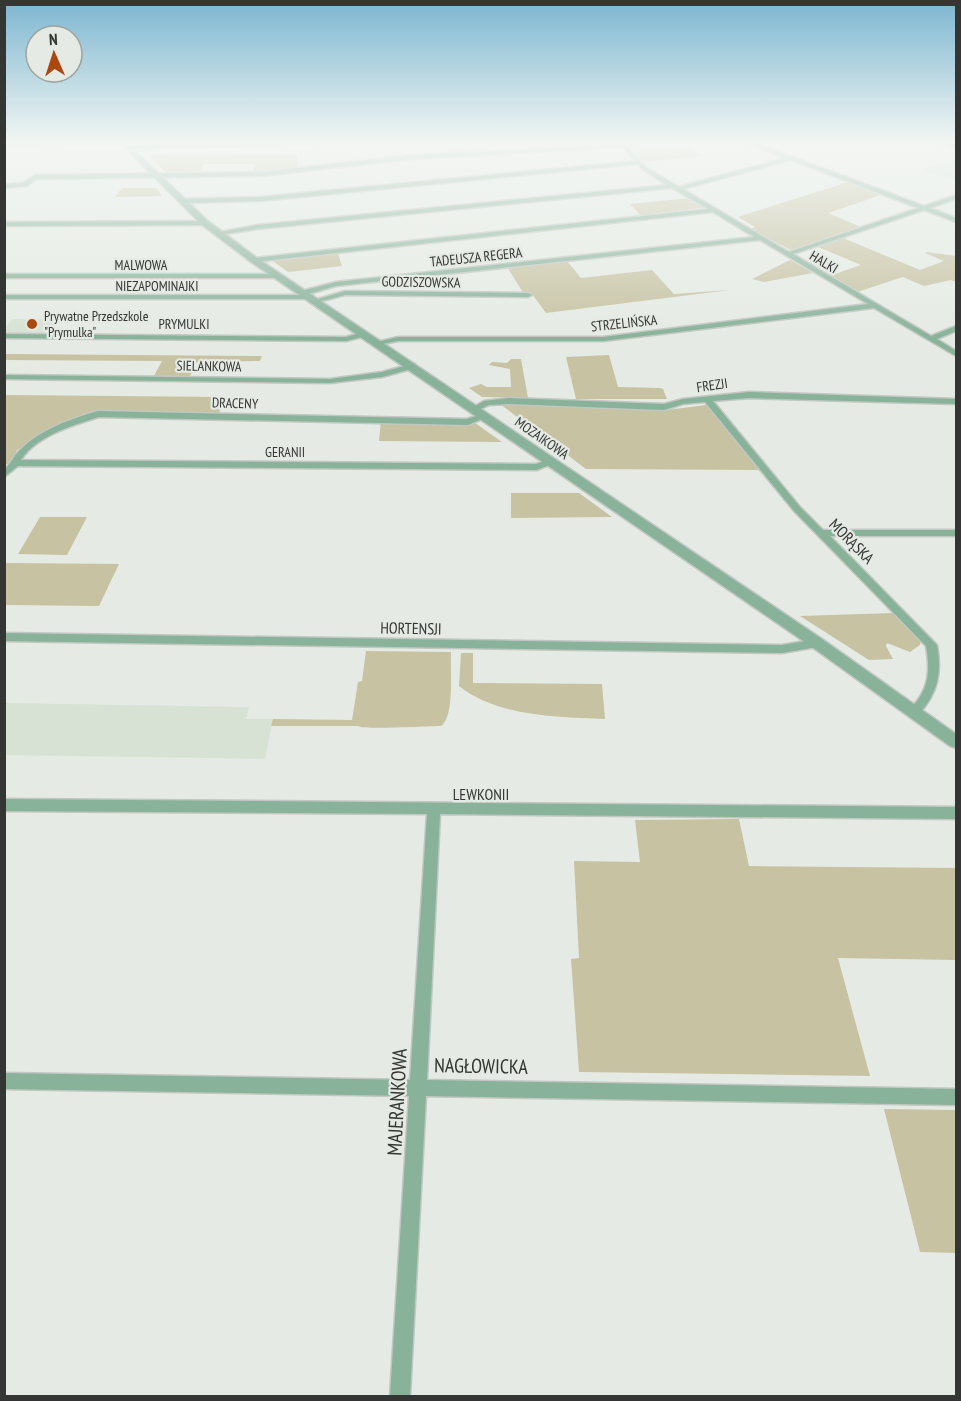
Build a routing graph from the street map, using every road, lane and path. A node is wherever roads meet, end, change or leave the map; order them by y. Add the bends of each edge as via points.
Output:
1 (190, 208) edge
2 (457, 208) edge
3 (711, 208) edge
4 (923, 208) edge
5 (925, 208) edge
6 (714, 210) junction
7 (957, 220) edge
8 (205, 223) junction
9 (4, 224) edge
10 (218, 233) junction
11 (760, 238) junction
12 (788, 254) junction
13 (254, 260) junction
14 (4, 276) edge
15 (277, 276) junction
16 (528, 295) dead end
17 (4, 297) edge
18 (309, 297) junction
19 (873, 306) junction
20 (957, 328) edge
21 (363, 334) junction
22 (4, 336) edge
23 (931, 339) junction
24 (377, 343) junction
25 (957, 354) edge
26 (412, 366) junction
27 (4, 377) edge
28 (708, 401) junction
29 (957, 401) edge
30 (474, 409) junction
31 (484, 416) junction
32 (551, 462) junction
33 (18, 463) junction
34 (4, 474) edge
35 (821, 533) junction
36 (957, 533) edge
37 (4, 637) edge
38 (817, 643) junction
39 (915, 711) junction
40 (957, 742) edge
41 (4, 805) edge
42 (434, 810) junction
43 (957, 813) edge
44 (4, 1081) edge
45 (419, 1086) junction
46 (957, 1096) edge
47 (400, 1396) edge

1 - 8 street, MOZAIKOWA
2 - 10 street
3 - 6 street, HALKI
4 - 12 street
5 - 7 street
6 - 11 street, HALKI
6 - 13 street
8 - 9 street
8 - 10 street, MOZAIKOWA
10 - 13 street, MOZAIKOWA
11 - 12 street, HALKI
11 - 18 street, TADEUSZA REGERA via 336,284
12 - 19 street, HALKI
13 - 15 street, MOZAIKOWA
14 - 15 street, MALWOWA
15 - 18 street, MOZAIKOWA
16 - 18 street, GODZISZOWSKA via 345,293
17 - 18 street, NIEZAPOMINAJKI
18 - 21 street, MOZAIKOWA
19 - 23 street, HALKI
19 - 24 street, STRZELIŃSKA via 603,339 398,339
20 - 23 street
21 - 22 street, PRYMULKI via 346,339
21 - 24 street, MOZAIKOWA
23 - 25 street, HALKI
24 - 26 street, MOZAIKOWA
26 - 27 street, SIELANKOWA via 384,376 330,381
26 - 30 street, MOZAIKOWA
28 - 29 street, FREZJI via 721,396 749,395
28 - 30 street, FREZJI via 657,408 500,401
28 - 35 street, MORĄSKA
30 - 31 street, MOZAIKOWA
31 - 32 street, MOZAIKOWA
31 - 33 street, DRACENY via 468,422 98,414 29,446
32 - 33 street, GERANII via 537,467
32 - 38 street, MOZAIKOWA
33 - 34 street, DRACENY
35 - 36 street
35 - 39 street, MORĄSKA via 931,645 932,690
37 - 38 street, HORTENSJI via 782,649
38 - 39 street, MOZAIKOWA
39 - 40 street, MOZAIKOWA
41 - 42 street, LEWKONII
42 - 43 street, LEWKONII
42 - 45 street, MAJERANKOWA
44 - 45 street, NAGŁOWICKA
45 - 46 street, NAGŁOWICKA
45 - 47 street, MAJERANKOWA

